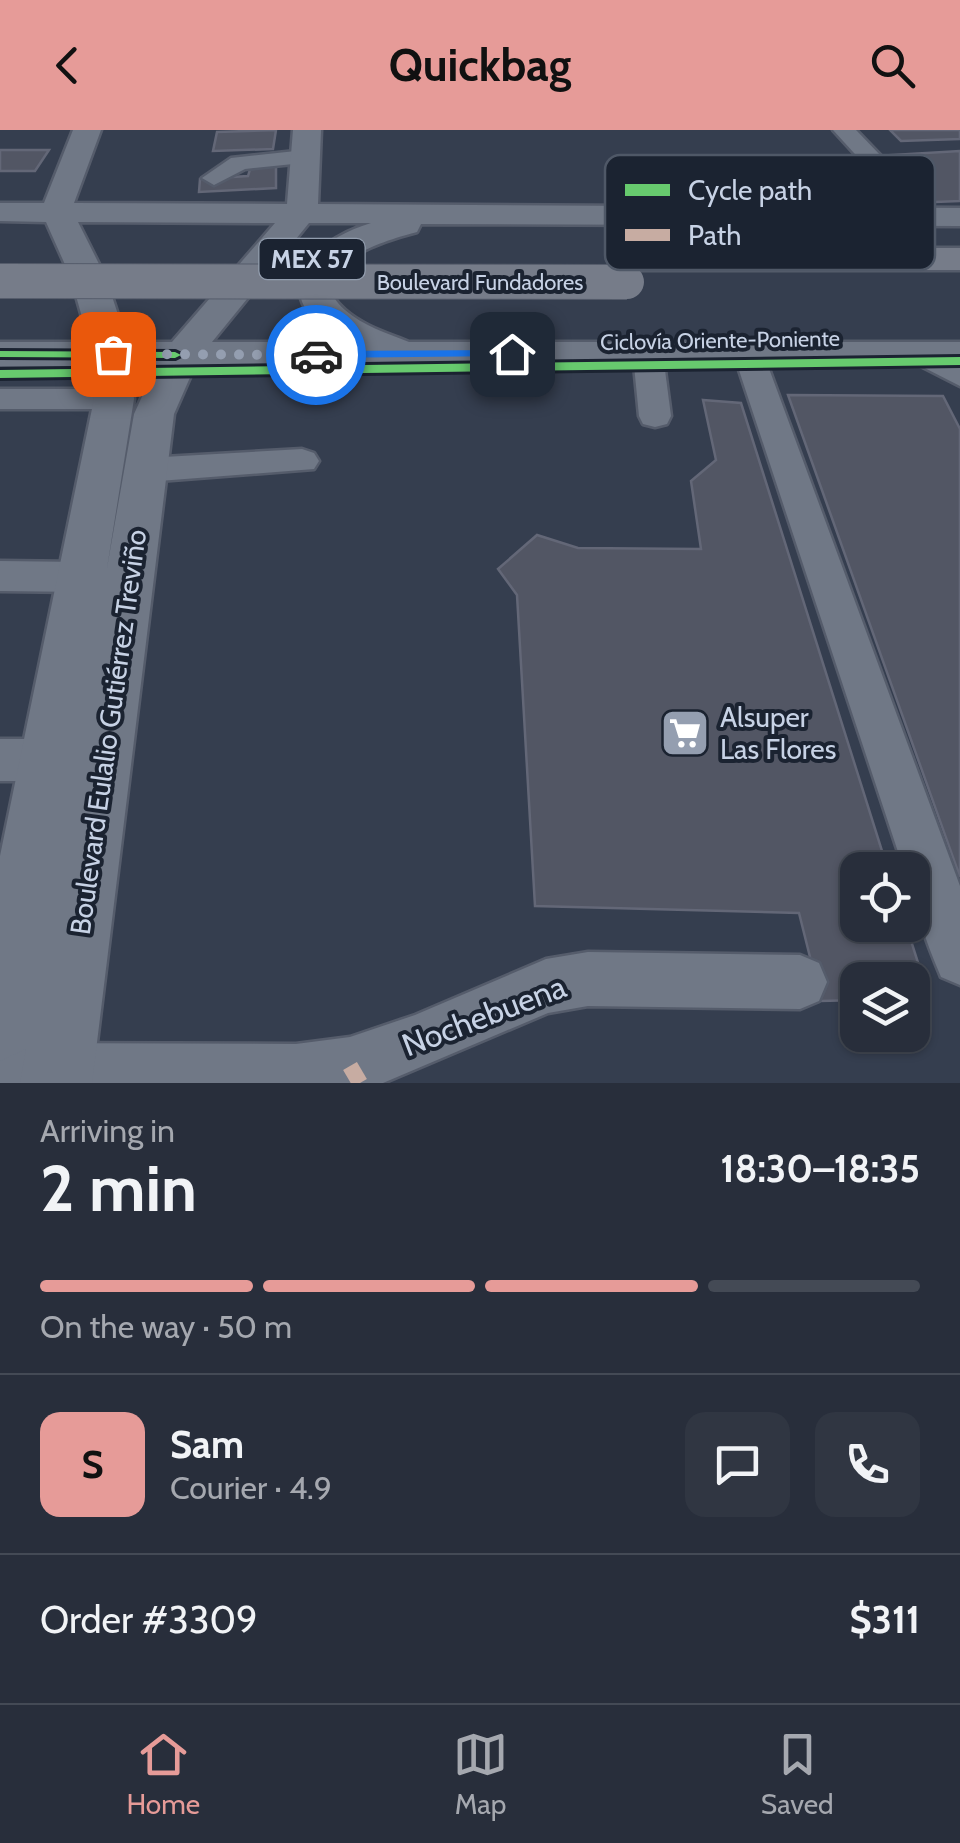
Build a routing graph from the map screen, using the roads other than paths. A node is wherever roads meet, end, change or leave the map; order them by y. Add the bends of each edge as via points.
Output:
1 (87, 130) edge
2 (844, 130) edge
3 (306, 143) edge
4 (868, 155) edge
5 (211, 194) junction
6 (56, 211) junction
7 (302, 211) junction
8 (0, 212) edge
9 (550, 214) junction
10 (605, 215) edge
11 (0, 258) edge
12 (960, 259) edge
13 (935, 260) edge
14 (605, 270) edge
15 (626, 270) joint
16 (0, 281) edge
17 (960, 284) edge
18 (0, 354) edge
19 (403, 354) junction
20 (941, 354) edge
21 (648, 355) junction
22 (750, 355) junction
23 (144, 372) junction
24 (960, 376) edge
25 (0, 399) edge
26 (655, 416) dead end
27 (302, 461) dead end
28 (146, 470) junction
29 (0, 576) edge
30 (82, 576) junction
31 (25, 760) edge
32 (960, 958) edge
33 (800, 982) dead end
34 (0, 1026) edge
35 (0, 1072) edge
36 (355, 1074) edge
37 (57, 1077) edge

1 - 6 main road
2 - 4 street
3 - 5 street via 239,164
3 - 7 main road
5 - 6 main road
5 - 7 main road
6 - 8 main road
6 - 23 main road
7 - 9 main road
7 - 23 main road
9 - 10 main road
9 - 19 main road via 398,226 357,239 328,260 316,280 317,299 333,319
11 - 14 highway, Boulevard Fundadores / MEX 57
12 - 13 highway, Boulevard Fundadores / MEX 57
15 - 16 highway, Boulevard Fundadores / MEX 57, bridge
15 - 17 highway, Boulevard Fundadores / MEX 57
18 - 23 main road
19 - 21 main road
19 - 23 main road
20 - 22 main road
20 - 24 street
21 - 22 main road
21 - 26 street
22 - 32 street
23 - 25 street
23 - 28 main road, Boulevard Eulalio Gutiérrez Treviño via 154,414
23 - 30 main road, Boulevard Eulalio Gutiérrez Treviño
27 - 28 street
28 - 37 main road, Boulevard Eulalio Gutiérrez Treviño
29 - 30 street
30 - 31 main road, Boulevard Eulalio Gutiérrez Treviño
31 - 34 main road, Boulevard Eulalio Gutiérrez Treviño
33 - 36 street, Nochebuena via 588,979 546,986
35 - 37 street, Nochebuena
36 - 37 street, Nochebuena

